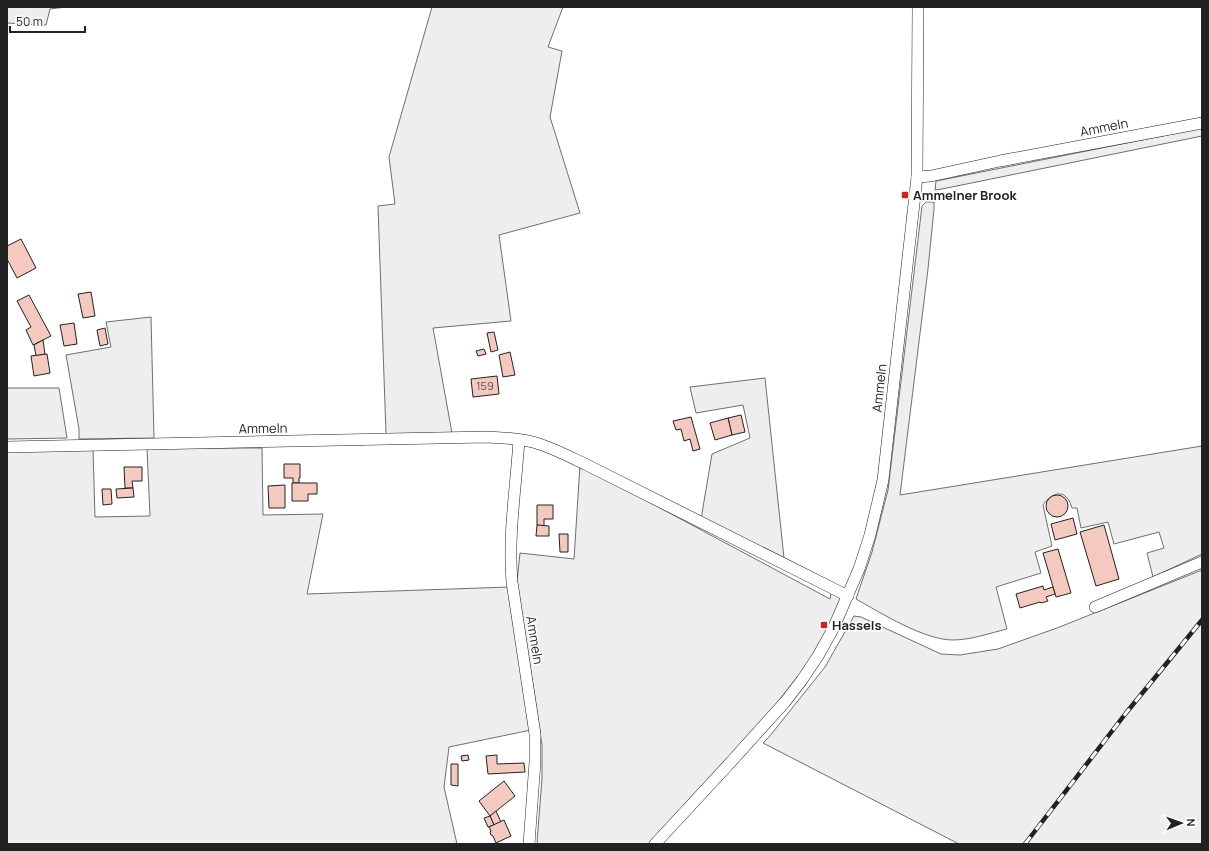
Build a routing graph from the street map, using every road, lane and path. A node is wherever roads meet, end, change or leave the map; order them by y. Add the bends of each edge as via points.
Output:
1 (918, 7) edge
2 (1202, 123) edge
3 (918, 177) junction
4 (520, 440) junction
5 (7, 447) edge
6 (1202, 562) edge
7 (848, 596) junction
8 (1095, 607) dead end
9 (529, 844) edge
10 (656, 844) edge

1 - 3 street, Ammeln
2 - 3 street, Ammeln
3 - 7 street, Ammeln via 883,480 870,535
4 - 5 street, Ammeln via 486,437
4 - 7 street, Ammeln via 552,449 585,464
4 - 9 street, Ammeln via 510,560 535,734
6 - 8 street
7 - 10 street, Ammeln via 818,656 785,702

